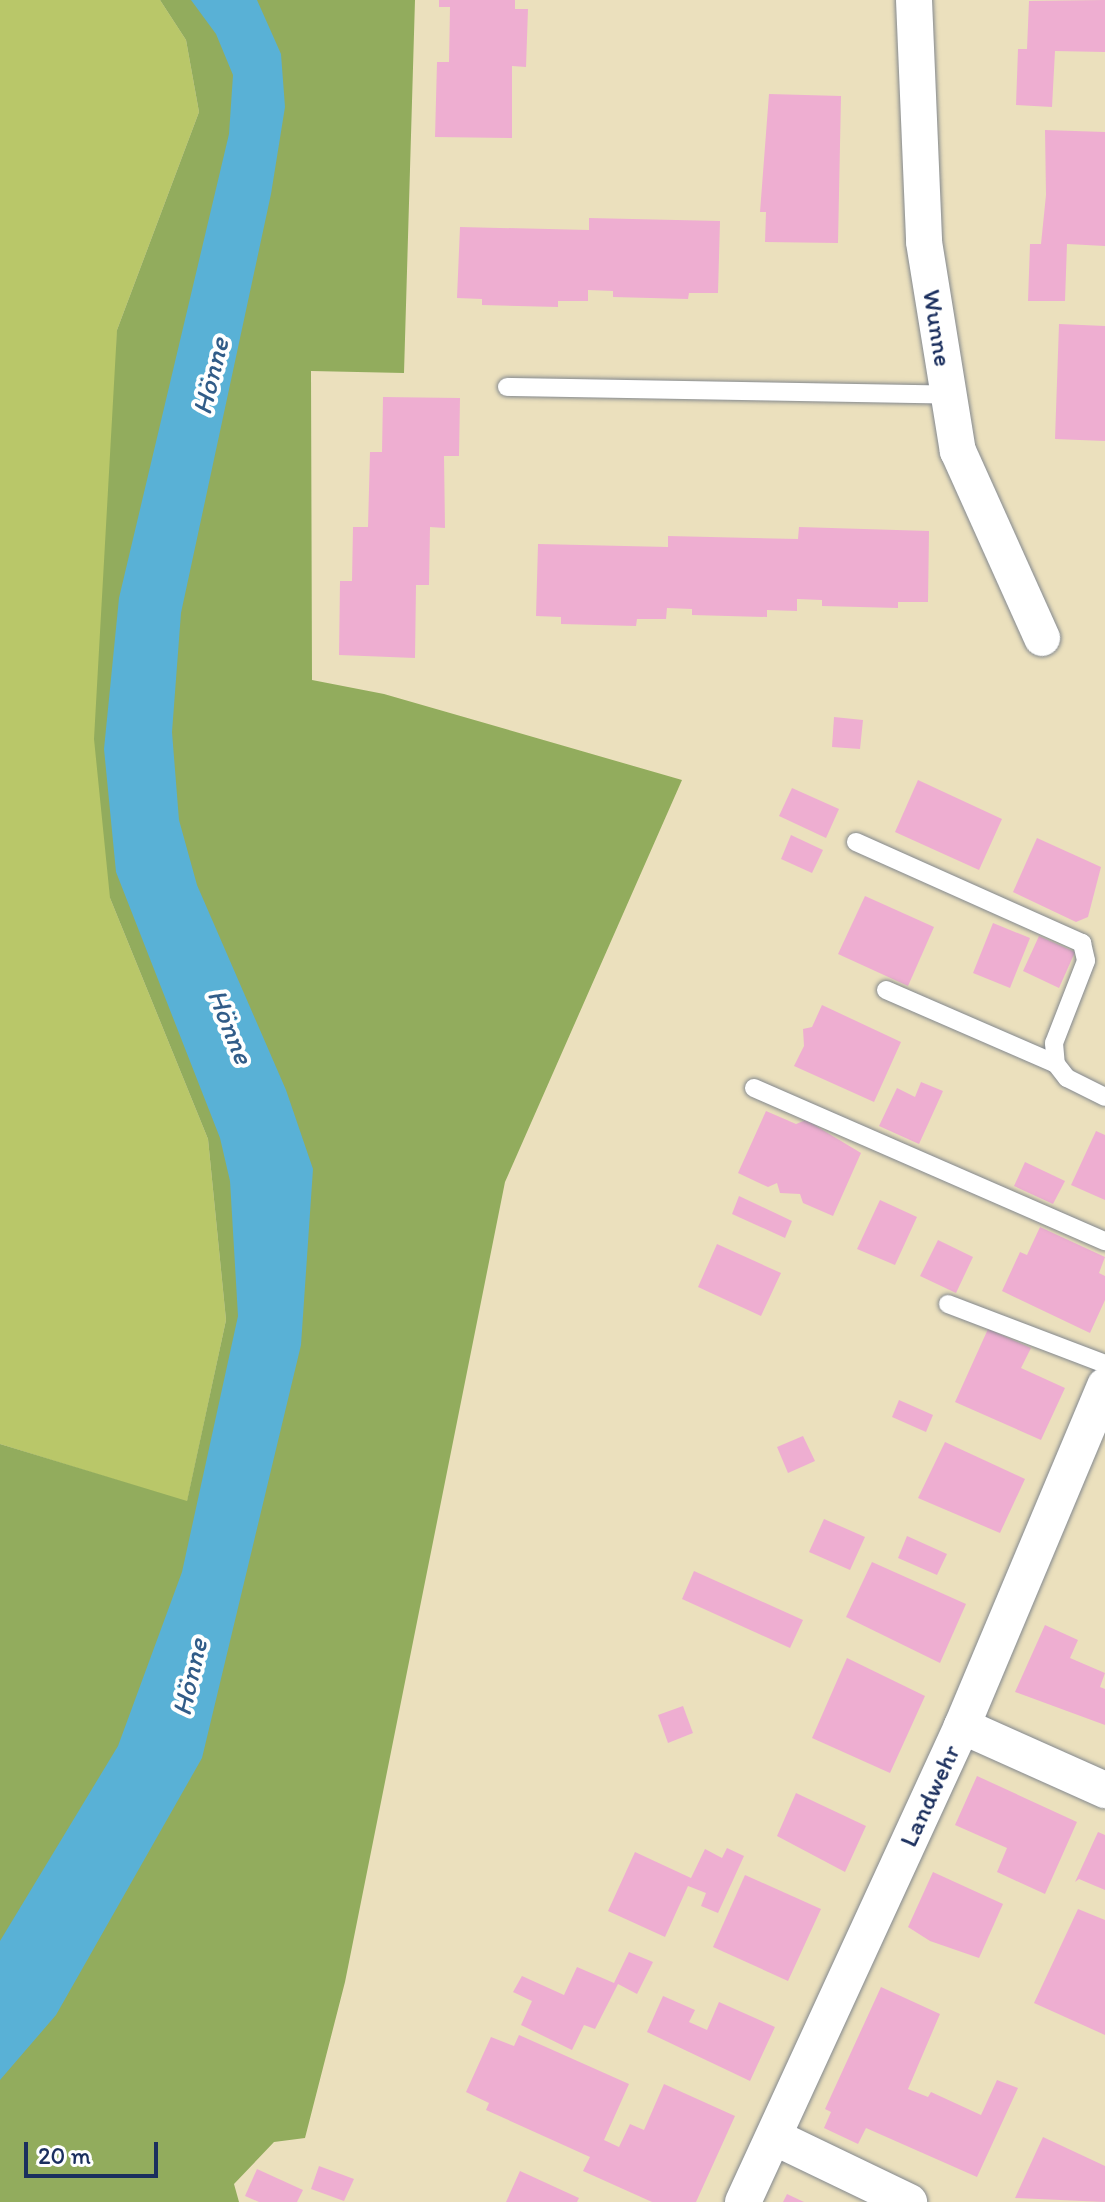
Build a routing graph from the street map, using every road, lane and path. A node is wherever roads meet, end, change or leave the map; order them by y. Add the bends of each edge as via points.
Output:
1 (914, 0) edge
2 (507, 387) dead end
3 (948, 395) junction
4 (1042, 638) dead end
5 (856, 842) dead end
6 (886, 990) dead end
7 (1056, 1064) junction
8 (754, 1088) dead end
9 (1105, 1097) edge
10 (1105, 1241) edge
11 (948, 1304) dead end
12 (1105, 1364) edge
13 (1105, 1386) edge
14 (962, 1726) junction
15 (1105, 1790) edge
16 (774, 2137) junction
17 (743, 2202) edge
18 (909, 2202) edge

1 - 3 street, Wunne via 924,242
2 - 3 lane
3 - 4 street, Wunne via 958,451
5 - 7 lane via 1082,943 1086,961 1054,1043
6 - 7 lane
7 - 9 lane via 1067,1078
8 - 10 lane
11 - 12 lane
13 - 14 street, Landwehr
14 - 15 street
14 - 16 street, Landwehr
16 - 17 street, Landwehr
16 - 18 street

